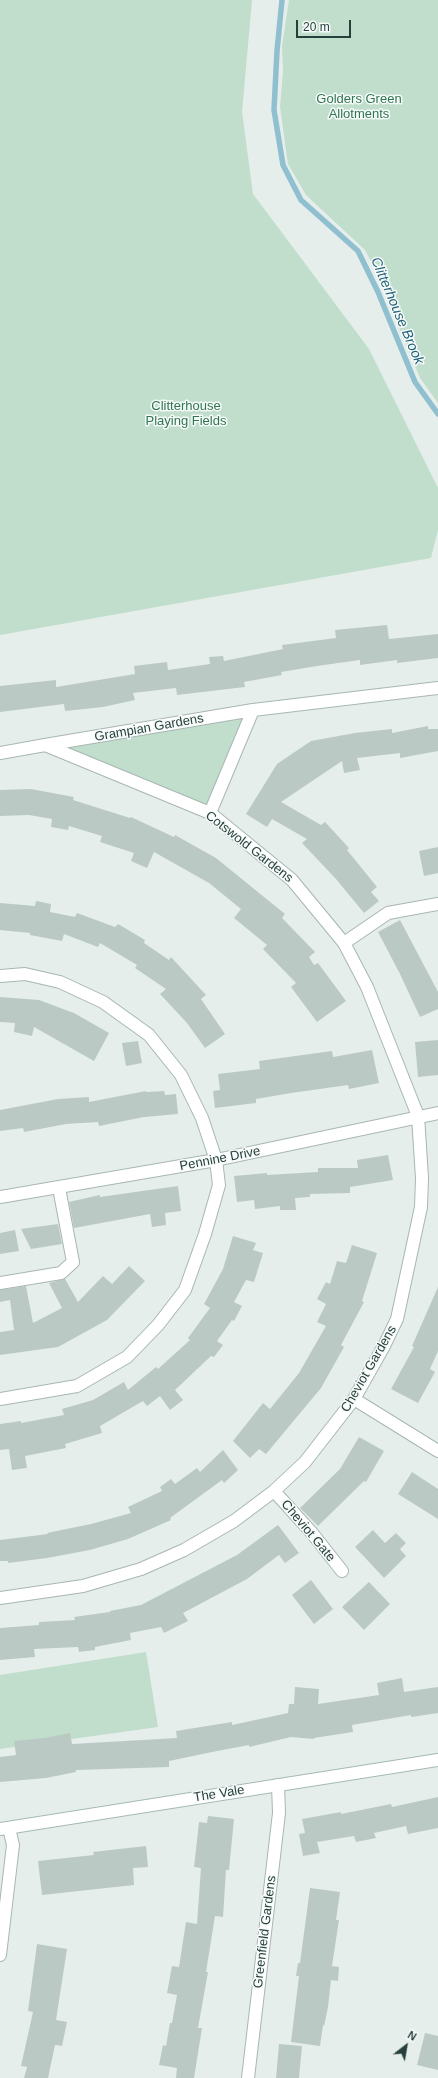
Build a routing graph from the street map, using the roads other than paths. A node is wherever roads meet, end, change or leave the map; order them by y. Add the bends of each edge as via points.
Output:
1 (438, 688) edge
2 (253, 710) junction
3 (45, 745) junction
4 (0, 753) edge
5 (210, 813) junction
6 (438, 904) edge
7 (344, 944) junction
8 (0, 976) edge
9 (438, 1113) edge
10 (418, 1116) junction
11 (216, 1160) junction
12 (59, 1188) junction
13 (0, 1197) edge
14 (0, 1282) edge
15 (0, 1398) edge
16 (354, 1399) junction
17 (438, 1451) edge
18 (274, 1491) junction
19 (342, 1570) dead end
20 (0, 1598) edge
21 (438, 1760) edge
22 (278, 1785) junction
23 (4, 1829) edge
24 (0, 1955) edge
25 (248, 2078) edge

1 - 2 street, Grampian Gardens
2 - 3 street, Grampian Gardens
2 - 5 street
3 - 4 street
3 - 5 street, Cotswold Gardens
5 - 7 street, Cotswold Gardens via 292,880
6 - 7 street via 388,913
7 - 10 street, Cotswold Gardens via 367,987
8 - 11 street via 25,974 60,982 103,1002 149,1035 181,1075 202,1118
9 - 10 street, Pennine Drive
10 - 11 street, Pennine Drive
10 - 16 street, Cheviot Gardens via 421,1207 397,1319
11 - 12 street, Pennine Drive
11 - 15 street via 219,1185 205,1234 185,1290 158,1325 127,1357 77,1386
12 - 13 street, Pennine Drive
12 - 14 street via 73,1262 61,1273
16 - 17 street
16 - 18 street, Cheviot Gardens via 305,1462
18 - 19 street, Cheviot Gate
18 - 20 street, Cheviot Gardens via 234,1521 184,1550 141,1569 83,1586
21 - 22 street, The Vale
22 - 23 street, The Vale
22 - 25 street, Greenfield Gardens via 279,1813
23 - 24 street via 13,1845

